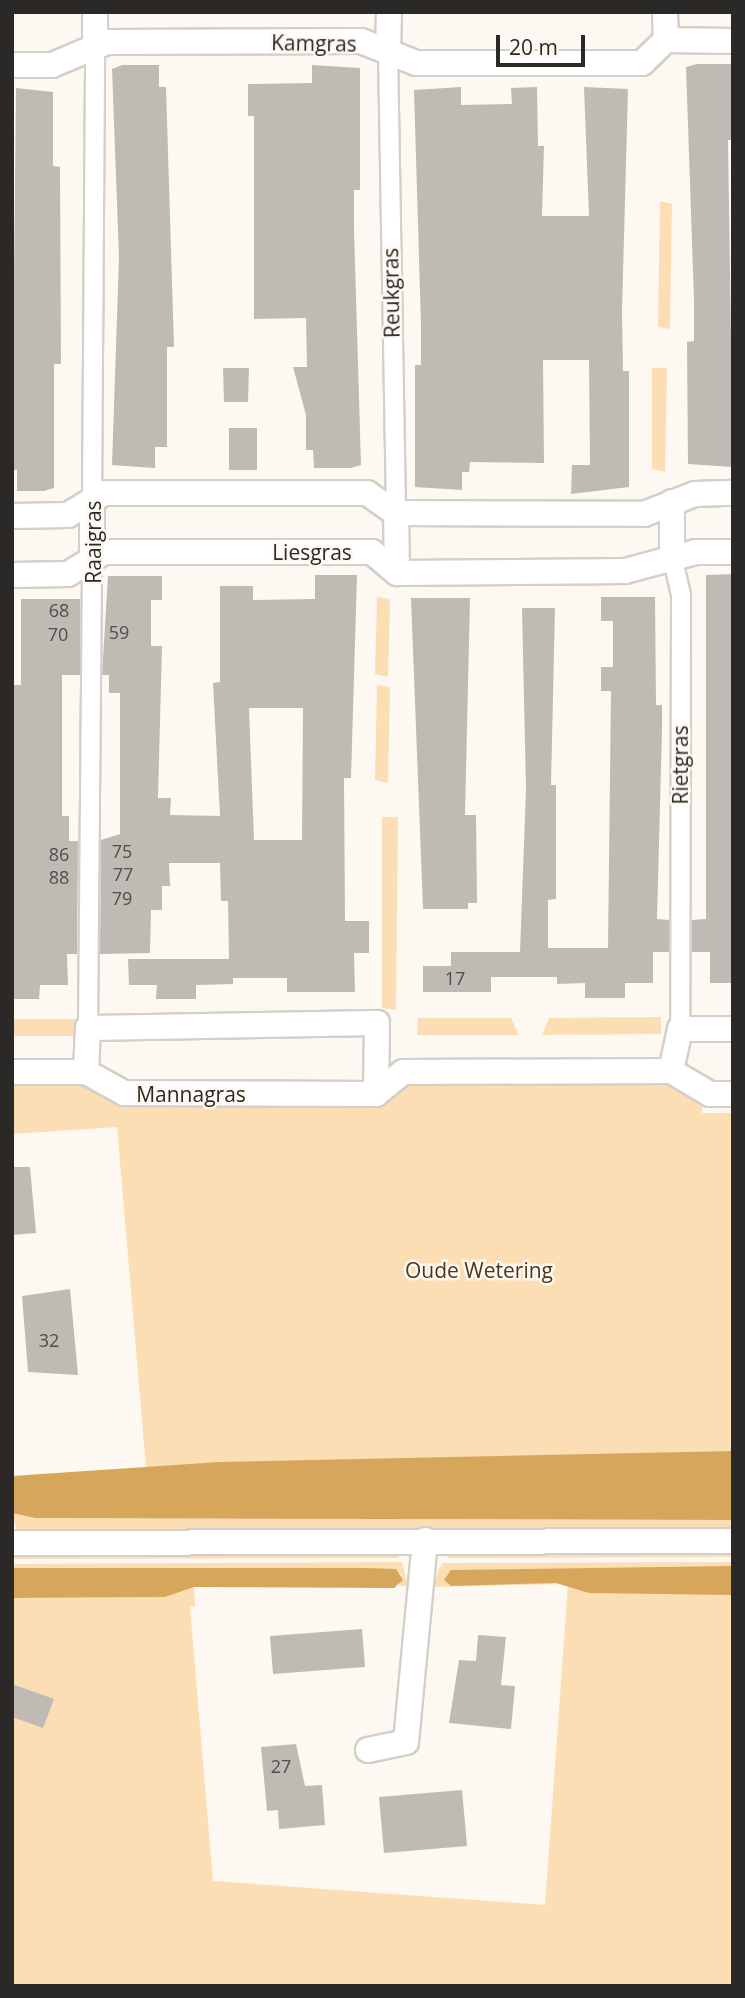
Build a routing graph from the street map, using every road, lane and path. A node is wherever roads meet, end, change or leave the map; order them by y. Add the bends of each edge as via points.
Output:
1 (95, 12) edge
2 (389, 12) edge
3 (665, 12) edge
4 (666, 40) junction
5 (733, 41) edge
6 (95, 47) junction
7 (388, 52) junction
8 (12, 65) edge
9 (733, 494) edge
10 (92, 500) junction
11 (672, 502) junction
12 (396, 513) junction
13 (12, 516) edge
14 (733, 552) edge
15 (673, 556) junction
16 (92, 559) junction
17 (397, 573) junction
18 (12, 575) edge
19 (88, 1028) junction
20 (680, 1029) junction
21 (733, 1029) edge
22 (671, 1071) junction
23 (12, 1072) edge
24 (86, 1072) junction
25 (376, 1094) junction
26 (733, 1094) edge
27 (425, 1540) junction
28 (733, 1541) edge
29 (12, 1543) edge
30 (368, 1751) dead end

1 - 6 street, Raaigras
2 - 7 street, Reukgras
3 - 4 street
4 - 5 street
4 - 7 street, Kamgras via 642,63 416,63
6 - 7 street, Kamgras via 107,43 361,41
6 - 8 street, Kamgras via 52,65
6 - 10 street, Raaigras
7 - 12 street, Reukgras
9 - 11 street via 695,494
10 - 12 street via 104,493 367,493
10 - 13 street via 68,515
10 - 16 street, Raaigras
11 - 12 street via 644,514
11 - 15 street, Rietgras
12 - 17 street, Reukgras
14 - 15 street
15 - 17 street via 625,571
15 - 20 street, Rietgras via 681,595
16 - 17 street, Liesgras via 104,552 372,552
16 - 18 street, Liesgras via 68,574
16 - 19 street, Raaigras
19 - 24 street, Raaigras
19 - 25 street via 377,1023
20 - 21 street
20 - 22 street
22 - 25 street via 403,1072
22 - 26 street via 710,1094
23 - 24 street, Mannagras
24 - 25 street, Mannagras via 124,1093
27 - 28 street
27 - 29 street
27 - 30 street via 406,1742

